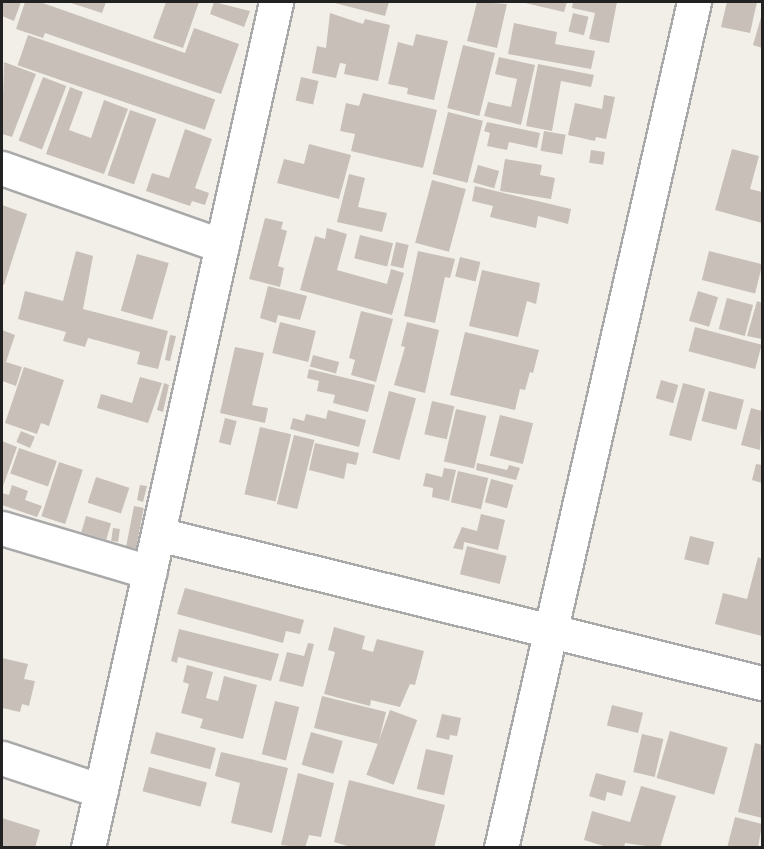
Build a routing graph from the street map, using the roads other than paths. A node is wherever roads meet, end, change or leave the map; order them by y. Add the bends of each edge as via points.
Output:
1 (276, 2) edge
2 (694, 2) edge
3 (2, 168) edge
4 (222, 246) junction
5 (2, 528) edge
6 (158, 534) junction
7 (150, 572) junction
8 (550, 629) junction
9 (762, 683) edge
10 (2, 758) edge
11 (101, 791) junction
12 (88, 848) edge
13 (501, 848) edge

1 - 4 street
2 - 8 street
3 - 4 street
4 - 6 street
5 - 7 street
6 - 7 street
6 - 8 street
7 - 11 street
8 - 9 street
8 - 13 street
10 - 11 street
11 - 12 street

